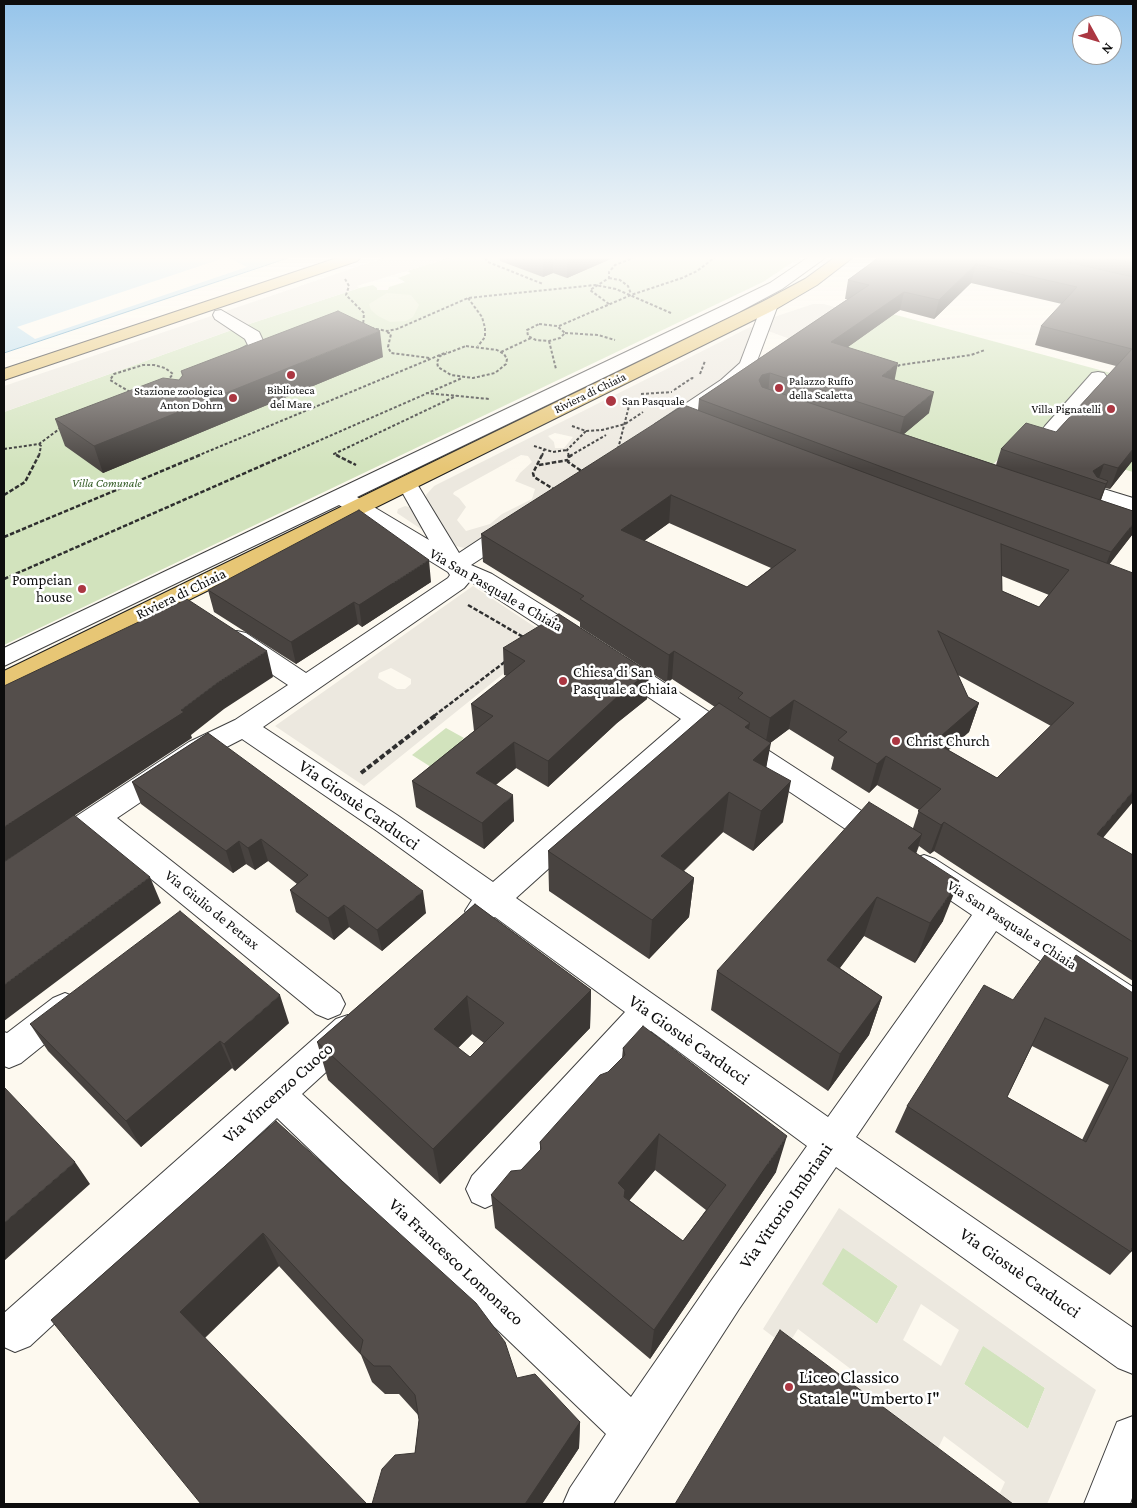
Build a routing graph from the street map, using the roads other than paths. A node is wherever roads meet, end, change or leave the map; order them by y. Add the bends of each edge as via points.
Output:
1 (141, 328) edge
2 (241, 328) edge
3 (690, 328) edge
4 (722, 328) edge
5 (761, 328) edge
6 (214, 369) edge
7 (4, 375) edge
8 (1098, 377) dead end
9 (1052, 430) edge
10 (650, 436) edge
11 (408, 483) junction
12 (1097, 493) edge
13 (335, 498) junction
14 (1133, 505) edge
15 (359, 507) junction
16 (530, 516) edge
17 (456, 567) junction
18 (173, 598) junction
19 (197, 613) edge
20 (220, 628) edge
21 (4, 658) edge
22 (4, 681) edge
23 (307, 685) junction
24 (699, 718) junction
25 (244, 727) junction
26 (96, 817) junction
27 (4, 879) edge
28 (493, 900) junction
29 (992, 912) junction
30 (459, 930) edge
31 (87, 992) edge
32 (328, 1004) dead end
33 (1133, 1005) edge
34 (372, 1008) edge
35 (648, 1010) junction
36 (4, 1046) edge
37 (277, 1094) junction
38 (831, 1141) junction
39 (484, 1189) dead end
40 (15, 1331) dead end
41 (1133, 1353) edge
42 (634, 1430) junction
43 (1133, 1438) edge
44 (586, 1504) edge
45 (1107, 1504) edge

1 - 7 main road
2 - 6 street via 253,336 257,347
3 - 13 street, Riviera di Chiaia
4 - 11 main road, Riviera di Chiaia
5 - 10 street via 748,365 732,389 685,423
8 - 9 street
11 - 15 main road, Riviera di Chiaia
11 - 17 street
12 - 14 street
13 - 15 street
13 - 21 street, Riviera di Chiaia
15 - 17 street, Via San Pasquale a Chiaia
15 - 18 main road, Riviera di Chiaia
16 - 17 street
17 - 23 street via 462,576 456,583
17 - 24 street, Via San Pasquale a Chiaia via 493,585
18 - 19 street
18 - 22 main road, Riviera di Chiaia
20 - 23 street
23 - 25 street
24 - 28 street
24 - 29 street, Via San Pasquale a Chiaia
25 - 26 street via 199,749
25 - 28 street, Via Giosuè Carducci via 388,823
26 - 27 street
26 - 32 street, Via Giulio de Petrax via 192,912
28 - 30 street
28 - 35 street, Via Giosuè Carducci
29 - 33 street, Via San Pasquale a Chiaia
29 - 38 street, Via Vittorio Imbriani
31 - 36 street via 9,1052
34 - 37 street, Via Vincenzo Cuoco
35 - 38 street, Via Giosuè Carducci
35 - 39 street
37 - 40 street, Via Vincenzo Cuoco
37 - 42 street, Via Francesco Lomonaco
38 - 41 street, Via Giosuè Carducci
38 - 42 street, Via Vittorio Imbriani
42 - 44 street, Via Vittorio Imbriani
43 - 45 street

